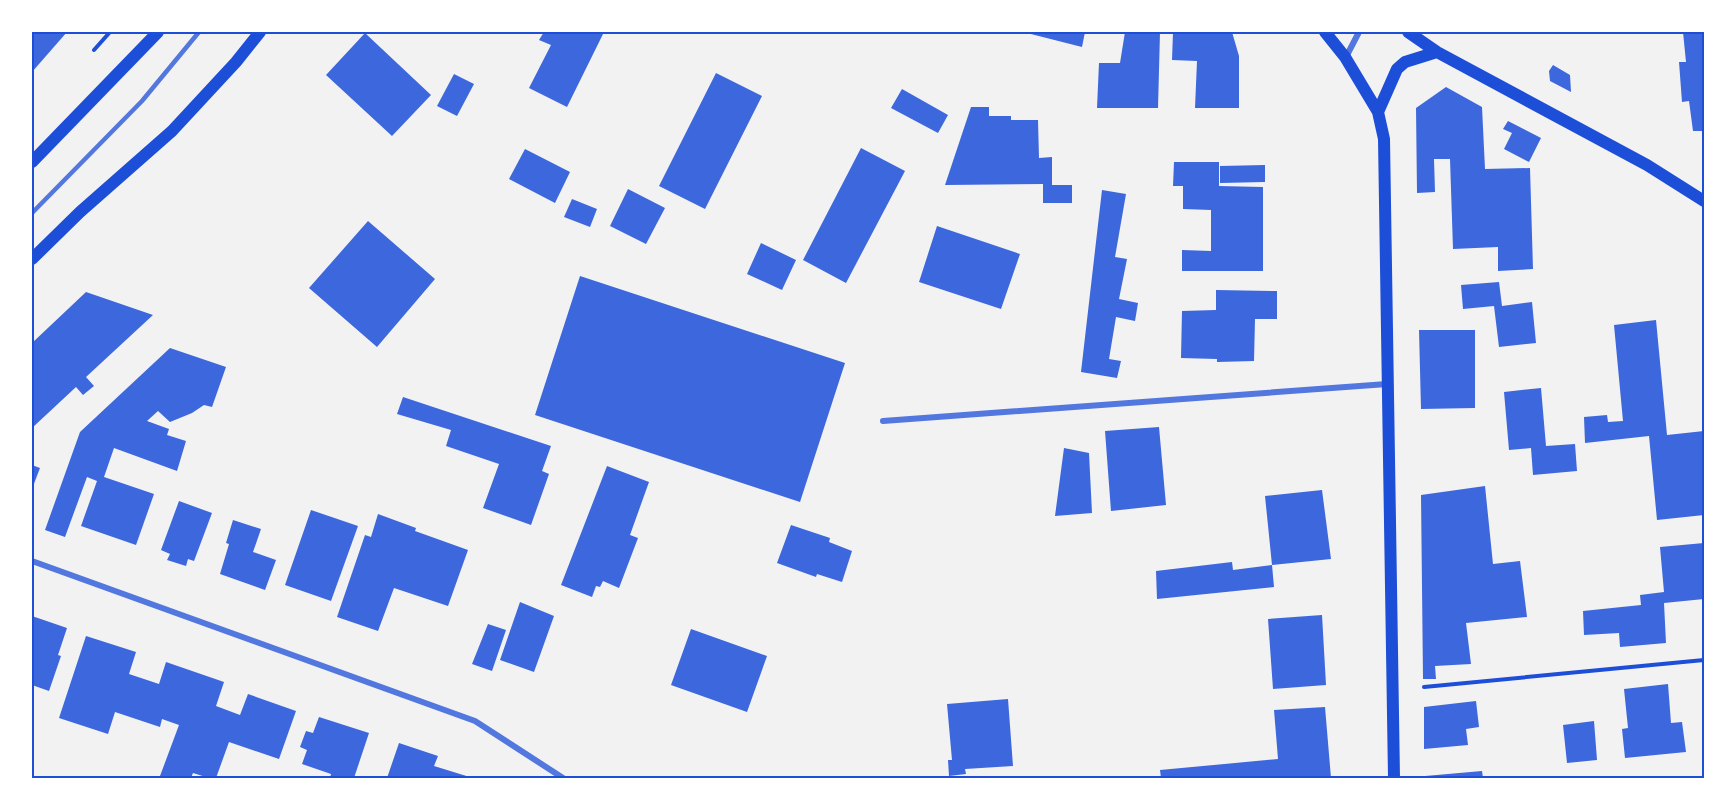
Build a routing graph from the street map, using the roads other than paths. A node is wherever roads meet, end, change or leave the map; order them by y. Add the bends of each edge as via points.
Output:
1 (159, 32) edge
2 (199, 32) edge
3 (260, 32) edge
4 (1325, 32) edge
5 (1359, 32) edge
6 (1408, 32) edge
7 (1437, 52) junction
8 (1345, 57) junction
9 (1378, 112) junction
10 (32, 162) edge
11 (1704, 201) edge
12 (32, 213) edge
13 (32, 259) edge
14 (1387, 384) junction
15 (883, 421) dead end
16 (32, 561) edge
17 (563, 778) edge
18 (1394, 778) edge

1 - 10 main road
2 - 12 lane via 142,101
3 - 13 main road via 172,131
4 - 8 main road
5 - 8 street
6 - 7 main road
7 - 9 main road via 1405,62 1397,69
7 - 11 main road via 1647,165
8 - 9 main road
9 - 14 main road via 1384,139
14 - 15 street
14 - 18 main road
16 - 17 street via 475,721

